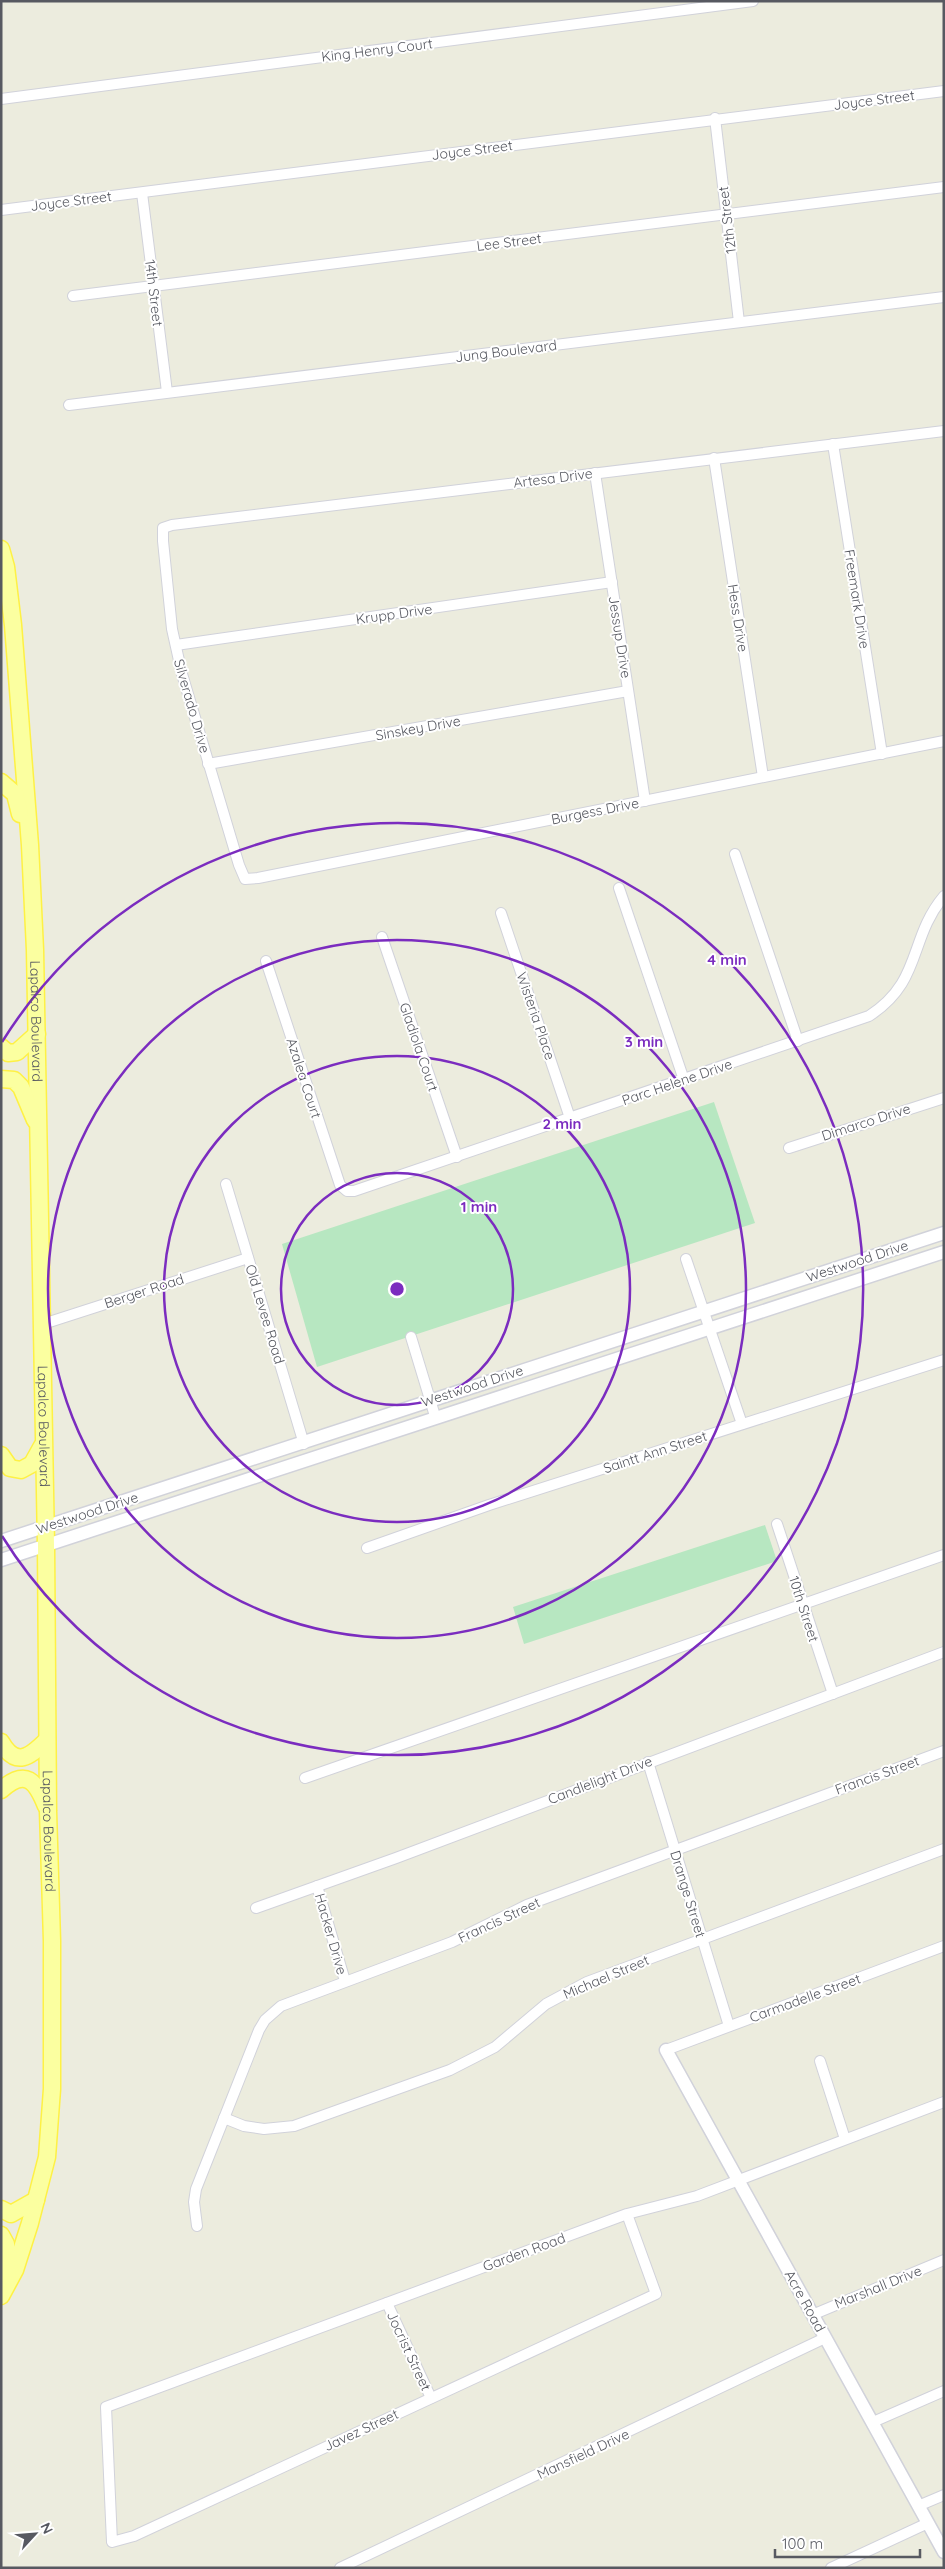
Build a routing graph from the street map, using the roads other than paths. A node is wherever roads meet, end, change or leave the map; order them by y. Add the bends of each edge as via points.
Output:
1 (753, 1) edge
2 (944, 91) edge
3 (1, 99) edge
4 (715, 118) junction
5 (944, 188) edge
6 (142, 193) junction
7 (1, 210) edge
8 (726, 214) junction
9 (154, 287) junction
10 (73, 296) dead end
11 (944, 296) edge
12 (740, 322) junction
13 (167, 392) junction
14 (69, 405) dead end
15 (944, 431) edge
16 (833, 444) junction
17 (714, 458) junction
18 (595, 473) junction
19 (164, 528) joint
20 (1, 549) edge
21 (612, 582) junction
22 (1, 639) edge
23 (176, 646) junction
24 (16, 659) junction
25 (628, 692) junction
26 (944, 741) edge
27 (882, 754) junction
28 (208, 764) junction
29 (763, 777) junction
30 (1, 782) edge
31 (645, 801) junction
32 (735, 854) dead end
33 (245, 879) joint
34 (31, 883) junction
35 (619, 888) dead end
36 (944, 896) edge
37 (501, 913) dead end
38 (382, 936) dead end
39 (266, 961) dead end
40 (37, 1034) junction
41 (798, 1041) junction
42 (1, 1047) edge
43 (1, 1079) edge
44 (684, 1080) junction
45 (944, 1098) edge
46 (570, 1118) junction
47 (38, 1126) junction
48 (789, 1148) dead end
49 (456, 1157) junction
50 (226, 1184) dead end
51 (347, 1191) joint
52 (944, 1233) edge
53 (944, 1252) edge
54 (248, 1258) junction
55 (686, 1259) dead end
56 (705, 1310) junction
57 (40, 1325) junction
58 (711, 1328) junction
59 (411, 1337) dead end
60 (944, 1360) edge
61 (430, 1400) junction
62 (435, 1416) junction
63 (742, 1424) junction
64 (304, 1444) junction
65 (43, 1446) junction
66 (1, 1455) edge
67 (777, 1524) dead end
68 (44, 1526) junction
69 (1, 1541) edge
70 (46, 1545) junction
71 (367, 1548) dead end
72 (944, 1555) edge
73 (1, 1560) edge
74 (802, 1604) junction
75 (944, 1652) edge
76 (833, 1694) junction
77 (48, 1740) junction
78 (1, 1742) edge
79 (944, 1751) edge
80 (648, 1762) junction
81 (305, 1778) dead end
82 (1, 1790) edge
83 (48, 1811) junction
84 (944, 1849) edge
85 (675, 1850) junction
86 (317, 1886) junction
87 (256, 1908) dead end
88 (702, 1939) junction
89 (943, 1948) edge
90 (345, 1981) junction
91 (729, 2026) junction
92 (666, 2050) joint
93 (820, 2061) dead end
94 (944, 2102) edge
95 (224, 2118) junction
96 (844, 2138) junction
97 (736, 2180) junction
98 (36, 2200) junction
99 (1, 2209) edge
100 (627, 2214) junction
101 (197, 2226) dead end
102 (1, 2235) edge
103 (944, 2260) edge
104 (4, 2290) edge
105 (387, 2303) junction
106 (812, 2314) junction
107 (825, 2338) junction
108 (944, 2392) edge
109 (431, 2398) junction
110 (106, 2407) joint
111 (873, 2422) junction
112 (944, 2495) edge
113 (918, 2506) junction
114 (928, 2523) junction
115 (944, 2552) edge
116 (340, 2568) edge
117 (831, 2568) edge

1 - 3 street, King Henry Court
2 - 4 street, Joyce Street
4 - 6 street, Joyce Street
4 - 8 street, 12th Street
5 - 8 street, Lee Street
6 - 7 street, Joyce Street
6 - 9 street, 14th Street
8 - 9 street, Lee Street
8 - 12 street, 12th Street
9 - 10 street, Lee Street
9 - 13 street, 14th Street
11 - 12 street, Jung Boulevard
12 - 13 street, Jung Boulevard
13 - 14 street, Jung Boulevard
15 - 16 street, Artesa Drive
16 - 17 street, Artesa Drive
16 - 27 street, Freemark Drive
17 - 18 street, Artesa Drive
17 - 29 street, Hess Drive
18 - 19 street, Artesa Drive
18 - 21 street, Jessup Drive
19 - 23 street, Silverado Drive via 168,601
20 - 24 main road, Lapalco Boulevard via 6,567
21 - 23 street, Krupp Drive
21 - 25 street, Jessup Drive
22 - 24 main road
23 - 28 street, Silverado Drive
24 - 34 main road, Lapalco Boulevard
25 - 28 street, Sinskey Drive
25 - 31 street, Jessup Drive
26 - 27 street, Burgess Drive
27 - 29 street, Burgess Drive
28 - 33 street, Silverado Drive
29 - 31 street, Burgess Drive
30 - 34 main road via 18,801
31 - 33 street, Burgess Drive
32 - 41 street
34 - 40 main road, Lapalco Boulevard
35 - 44 street
36 - 41 street, Parc Helene Drive via 927,921 912,967 884,1006 856,1021
37 - 46 street, Wisteria Place
38 - 49 street, Gladiola Court
39 - 51 street, Azalea Court via 340,1185
40 - 42 main road via 17,1052 8,1053
40 - 47 main road, Lapalco Boulevard
41 - 44 street, Parc Helene Drive
43 - 47 main road via 14,1080 20,1087
44 - 46 street, Parc Helene Drive
45 - 48 street, Dimarco Drive
46 - 49 street, Parc Helene Drive
47 - 57 main road, Lapalco Boulevard
49 - 51 street, Parc Helene Drive
50 - 54 street, Old Levee Road
52 - 56 street, Westwood Drive
53 - 58 street, Westwood Drive
54 - 57 street, Berger Road
54 - 64 street, Old Levee Road
55 - 56 street
56 - 58 street
56 - 61 street, Westwood Drive
57 - 65 main road, Lapalco Boulevard
58 - 62 street, Westwood Drive
58 - 63 street
59 - 61 street
60 - 63 street, Saintt Ann Street
61 - 62 street
61 - 64 street, Westwood Drive
62 - 70 street, Westwood Drive
63 - 71 street, Saintt Ann Street via 489,1505
64 - 68 street, Westwood Drive
65 - 66 main road via 32,1464 21,1470 10,1468
65 - 68 main road, Lapalco Boulevard
67 - 74 street, 10th Street
68 - 69 street, Westwood Drive
68 - 70 main road, Lapalco Boulevard
70 - 73 street, Westwood Drive
70 - 77 main road, Lapalco Boulevard
72 - 74 street
74 - 76 street, 10th Street
74 - 81 street
75 - 76 street, Candlelight Drive
76 - 80 street, Candlelight Drive
77 - 78 main road via 32,1755 20,1758 8,1754
77 - 83 main road, Lapalco Boulevard
79 - 85 street, Francis Street
80 - 85 street, Drange Street
80 - 86 street, Candlelight Drive
82 - 83 main road via 12,1781 24,1778 39,1790
83 - 98 main road, Lapalco Boulevard via 52,2090 47,2157
84 - 88 street, Michael Street
85 - 88 street, Drange Street
85 - 90 street, Francis Street via 527,1906 452,1942
86 - 87 street, Candlelight Drive
86 - 90 street, Hacker Drive
88 - 91 street, Drange Street
88 - 95 street, Michael Street via 563,1993 495,2047 450,2070 294,2126 264,2129
89 - 91 street, Carmadelle Street
90 - 95 street, Francis Street via 281,2006 265,2020
91 - 92 street, Carmadelle Street
92 - 97 street, Acre Road
93 - 96 street
94 - 96 street, Garden Road
95 - 101 street, Francis Street via 196,2189
96 - 97 street, Garden Road
97 - 100 street, Garden Road via 697,2196
97 - 106 street, Acre Road
98 - 99 main road via 11,2214
98 - 104 main road, Lapalco Boulevard via 15,2270
100 - 105 street, Garden Road
100 - 109 street, Javez Street via 656,2294
102 - 104 main road via 6,2244
103 - 106 street, Marshall Drive
105 - 109 street, Jocrist Street
105 - 110 street, Garden Road
106 - 107 street, Acre Road
107 - 111 street, Acre Road
107 - 116 street, Mansfield Drive
108 - 111 street
109 - 110 street, Javez Street via 134,2536 112,2542
111 - 113 street, Acre Road
112 - 113 street
113 - 114 street, Acre Road
114 - 115 street, Acre Road
114 - 117 street

